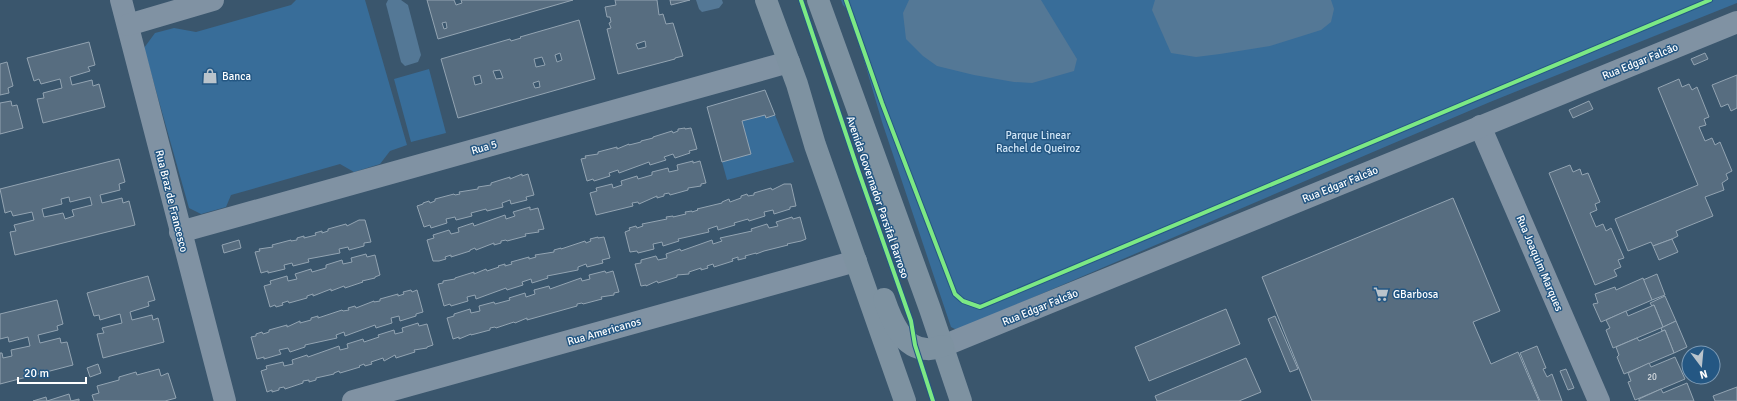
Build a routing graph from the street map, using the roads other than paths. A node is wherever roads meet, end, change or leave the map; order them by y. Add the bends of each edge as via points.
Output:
1 (121, 0) edge
2 (213, 0) edge
3 (766, 0) edge
4 (818, 0) edge
5 (1737, 22) edge
6 (128, 25) junction
7 (789, 62) junction
8 (796, 84) junction
9 (1480, 126) junction
10 (180, 232) junction
11 (856, 261) junction
12 (943, 346) junction
13 (225, 401) edge
14 (353, 401) edge
15 (905, 401) edge
16 (961, 401) edge
17 (1599, 401) edge

1 - 6 street, Rua Braz de Francesco
2 - 6 street
3 - 7 main road
4 - 12 main road, Avenida Governador Parsifal Barroso
5 - 9 street, Rua Edgar Falcão
6 - 10 street, Rua Braz de Francesco
7 - 8 main road
7 - 10 street, Rua 5
8 - 11 main road
8 - 12 main road via 828,138 892,323 902,336 914,345 927,350
9 - 12 street, Rua Edgar Falcão
9 - 17 street, Rua Joaquim Marques
10 - 13 street, Rua Braz de Francesco
11 - 14 street, Rua Americanos
11 - 15 main road
12 - 16 main road, Avenida Governador Parsifal Barroso

